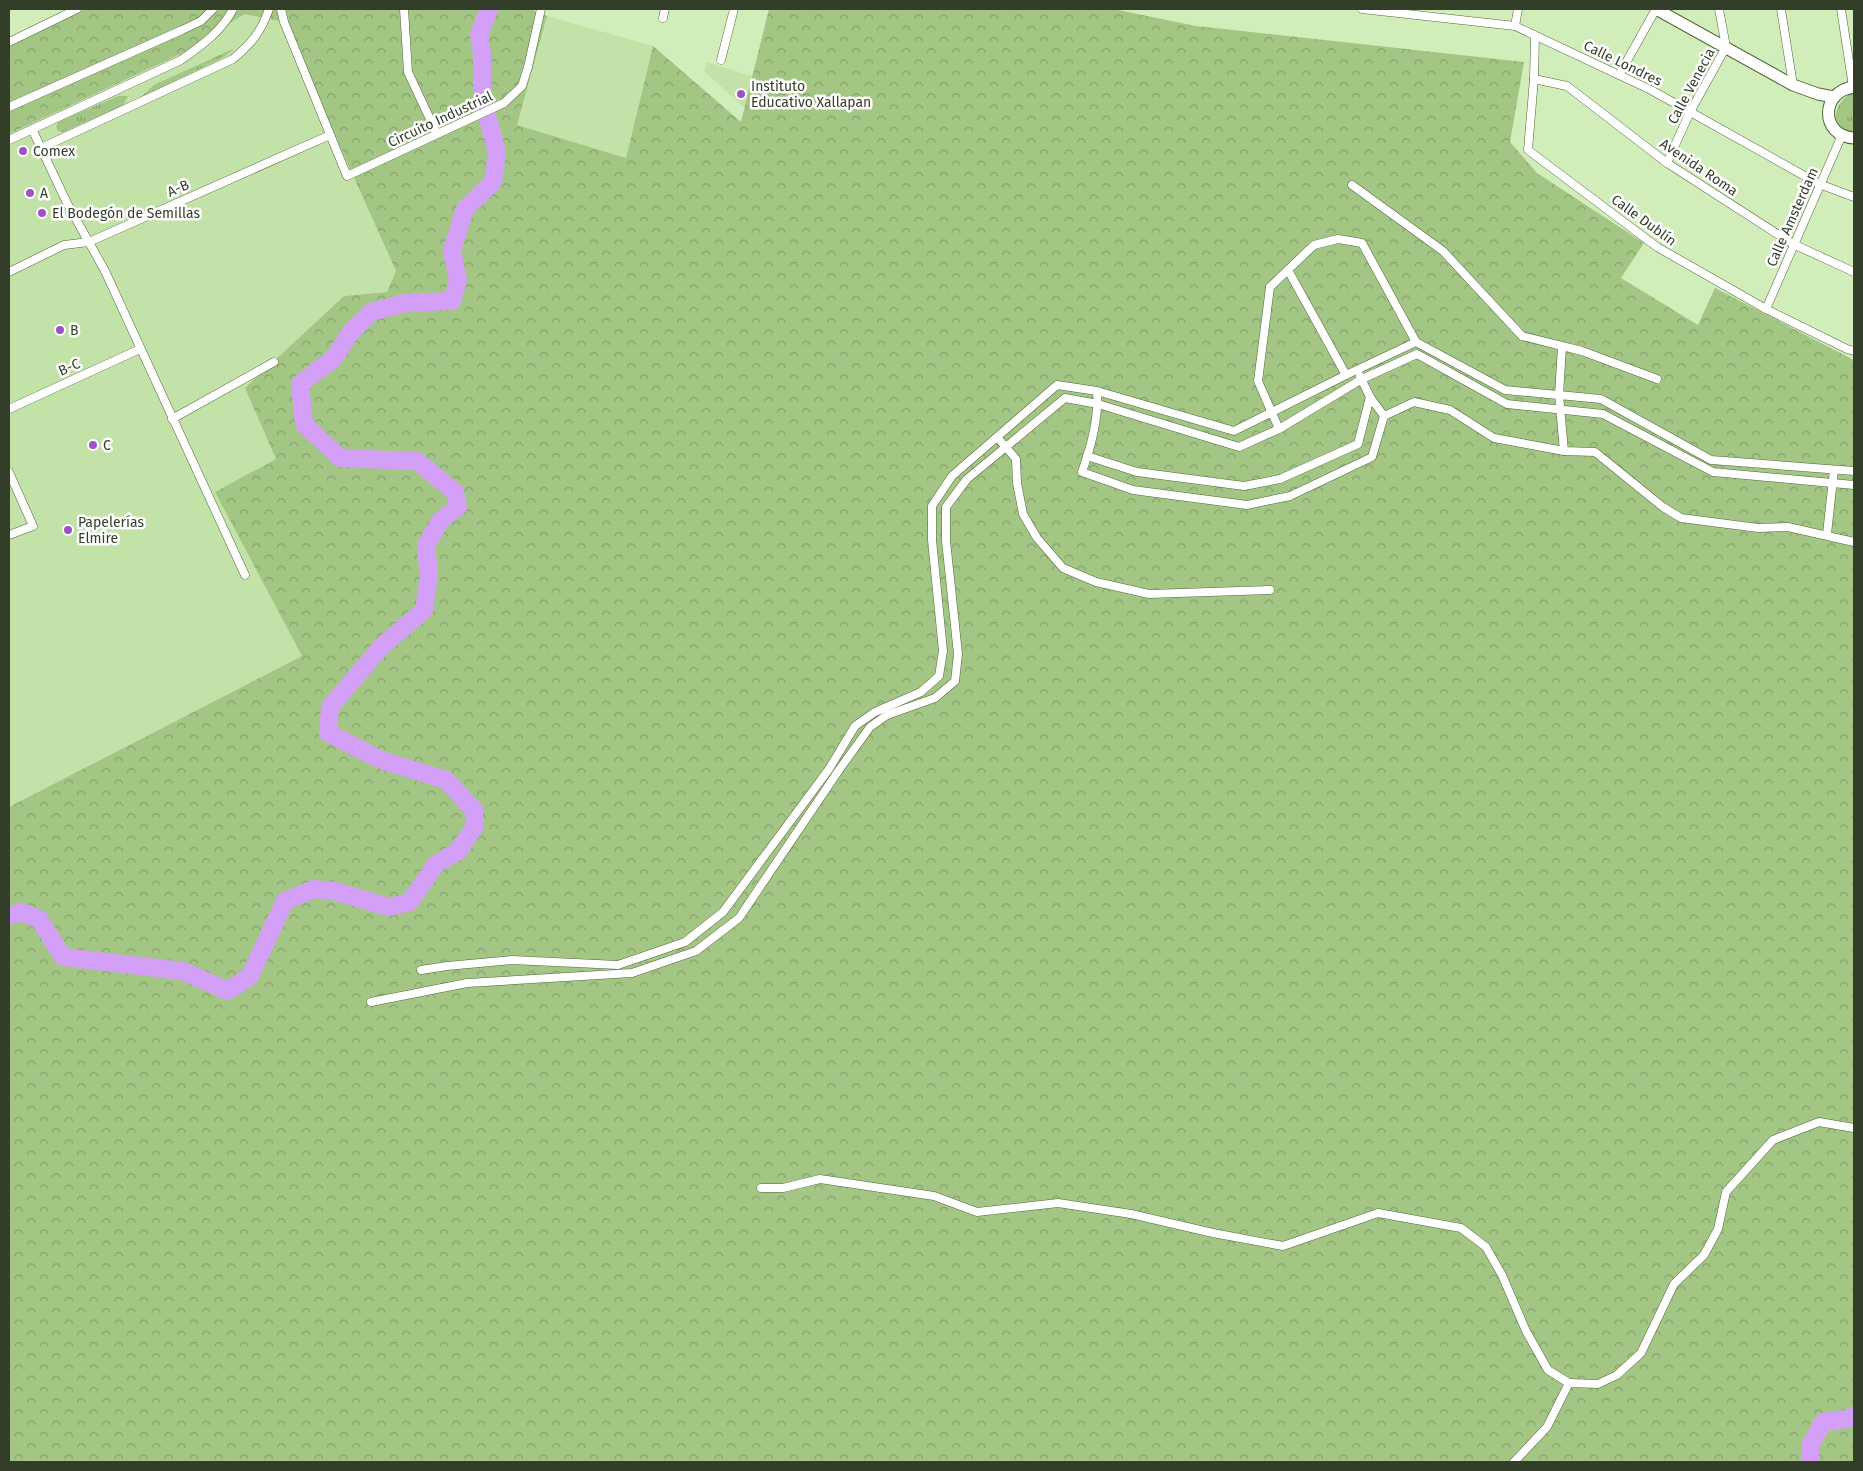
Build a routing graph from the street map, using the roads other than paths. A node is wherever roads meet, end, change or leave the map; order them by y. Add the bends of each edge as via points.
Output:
1 (77, 9) edge
2 (214, 9) edge
3 (234, 9) edge
4 (269, 9) edge
5 (281, 9) edge
6 (404, 9) edge
7 (541, 9) edge
8 (665, 9) edge
9 (734, 9) edge
10 (1362, 9) edge
11 (1518, 9) edge
12 (1656, 9) edge
13 (1719, 9) edge
14 (1780, 9) edge
15 (1841, 9) edge
16 (1379, 10) edge
17 (662, 18) dead end
18 (1515, 26) junction
19 (1535, 36) junction
20 (9, 42) edge
21 (1726, 47) junction
22 (1851, 53) edge
23 (721, 60) dead end
24 (1619, 75) junction
25 (1534, 79) junction
26 (1793, 85) junction
27 (1854, 87) edge
28 (1832, 101) junction
29 (9, 107) edge
30 (1690, 112) junction
31 (32, 129) junction
32 (437, 134) junction
33 (330, 135) junction
34 (1842, 135) junction
35 (1854, 138) edge
36 (9, 140) edge
37 (41, 148) junction
38 (1667, 163) junction
39 (1819, 184) junction
40 (1352, 186) dead end
41 (1854, 197) edge
42 (89, 242) junction
43 (1794, 244) junction
44 (1288, 270) junction
45 (9, 272) edge
46 (1854, 272) edge
47 (1766, 309) junction
48 (1416, 342) junction
49 (1562, 347) junction
50 (140, 349) junction
51 (1854, 351) edge
52 (274, 362) dead end
53 (1356, 370) junction
54 (1346, 375) junction
55 (1362, 379) junction
56 (1657, 379) dead end
57 (1097, 391) junction
58 (1559, 394) junction
59 (1370, 397) junction
60 (1098, 404) junction
61 (9, 408) edge
62 (1560, 410) junction
63 (1271, 414) junction
64 (1384, 416) junction
65 (172, 419) junction
66 (1279, 428) junction
67 (997, 437) junction
68 (1006, 446) junction
69 (1564, 451) junction
70 (1087, 456) junction
71 (1834, 470) junction
72 (1854, 471) edge
73 (9, 472) edge
74 (1834, 483) junction
75 (1854, 485) edge
76 (1827, 534) junction
77 (9, 535) edge
78 (1854, 542) edge
79 (245, 575) dead end
80 (1270, 590) dead end
81 (421, 970) dead end
82 (371, 1002) dead end
83 (1854, 1128) edge
84 (761, 1188) dead end
85 (1569, 1383) junction
86 (1514, 1462) edge

1 - 20 street
2 - 29 street via 201,21
3 - 31 street via 206,42 181,60
4 - 37 street via 261,29 233,59
5 - 33 street
6 - 32 street via 408,72
7 - 32 street, Circuito Industrial via 522,86 504,103
8 - 17 street
9 - 23 street
10 - 16 street, Calle Londres
11 - 18 street
12 - 21 main road
12 - 24 street
13 - 21 street
14 - 26 street
15 - 22 street
16 - 18 street, Calle Londres
18 - 19 street, Calle Londres
19 - 24 street, Calle Londres
19 - 25 street, Calle Dublín
21 - 26 main road
21 - 30 street, Calle Venecia
22 - 27 street
24 - 30 street, Calle Londres
25 - 38 street, Avenida Roma via 1567,86
25 - 47 street, Calle Dublín via 1528,150 1657,247
26 - 28 main road
27 - 28 main road via 1845,89
28 - 34 main road via 1828,114 1830,123
30 - 38 street, Calle Venecia
30 - 39 street, Calle Londres
31 - 36 street
31 - 37 street
32 - 33 street, Circuito Industrial via 347,176
33 - 42 street, A-B
34 - 35 main road
34 - 39 street, Calle Amsterdam
37 - 42 street
38 - 43 street, Avenida Roma
39 - 41 street, Calle Londres
39 - 43 street, Calle Amsterdam
40 - 49 street via 1443,251 1522,336
42 - 45 street, A-B via 64,245
42 - 50 street
43 - 46 street, Avenida Roma
43 - 47 street, Calle Amsterdam
44 - 48 street via 1314,245 1338,239 1362,244
44 - 54 street
44 - 63 street via 1270,287 1258,381
47 - 51 street, Calle Dublín
48 - 53 street
48 - 58 street via 1505,390
49 - 56 street via 1582,351
49 - 58 street
50 - 61 street, B-C
50 - 65 street
52 - 65 street
53 - 54 street
53 - 55 street
54 - 63 street
55 - 59 street
55 - 62 street via 1417,354 1507,404
55 - 66 street
57 - 60 street
57 - 63 street via 1234,431
57 - 67 street via 1057,385
58 - 62 street
58 - 71 street via 1601,398 1711,460
59 - 64 street
59 - 70 street via 1358,444 1280,479 1244,486 1137,472
60 - 66 street via 1239,447
60 - 68 street via 1065,398
60 - 70 street
62 - 69 street
62 - 74 street via 1603,414 1713,472
63 - 66 street
64 - 69 street via 1414,402 1450,410 1494,438
64 - 70 street via 1372,457 1290,496 1247,506 1133,490 1082,472
65 - 79 street
67 - 68 street
67 - 81 street via 952,476 932,506 932,540 943,651 939,676 921,692 875,712 855,726 829,769 723,912 685,942 618,965 512,960
68 - 80 street via 1016,459 1023,514 1037,538 1063,568 1096,582 1150,594
68 - 82 street via 967,479 946,507 946,541 958,654 955,681 935,698 887,715 870,727 739,918 696,951 632,973 467,983
69 - 76 street via 1595,452 1681,518 1758,528 1788,527
71 - 72 street
71 - 74 street
73 - 77 street via 33,526
74 - 75 street
74 - 76 street
76 - 78 street
83 - 85 street via 1819,1122 1773,1140 1726,1192 1718,1229 1704,1255 1674,1284 1641,1353 1617,1375 1598,1384
84 - 85 street via 783,1188 820,1179 934,1196 977,1212 1058,1203 1131,1214 1283,1246 1378,1213 1461,1228 1486,1247 1548,1370
85 - 86 street via 1546,1427

